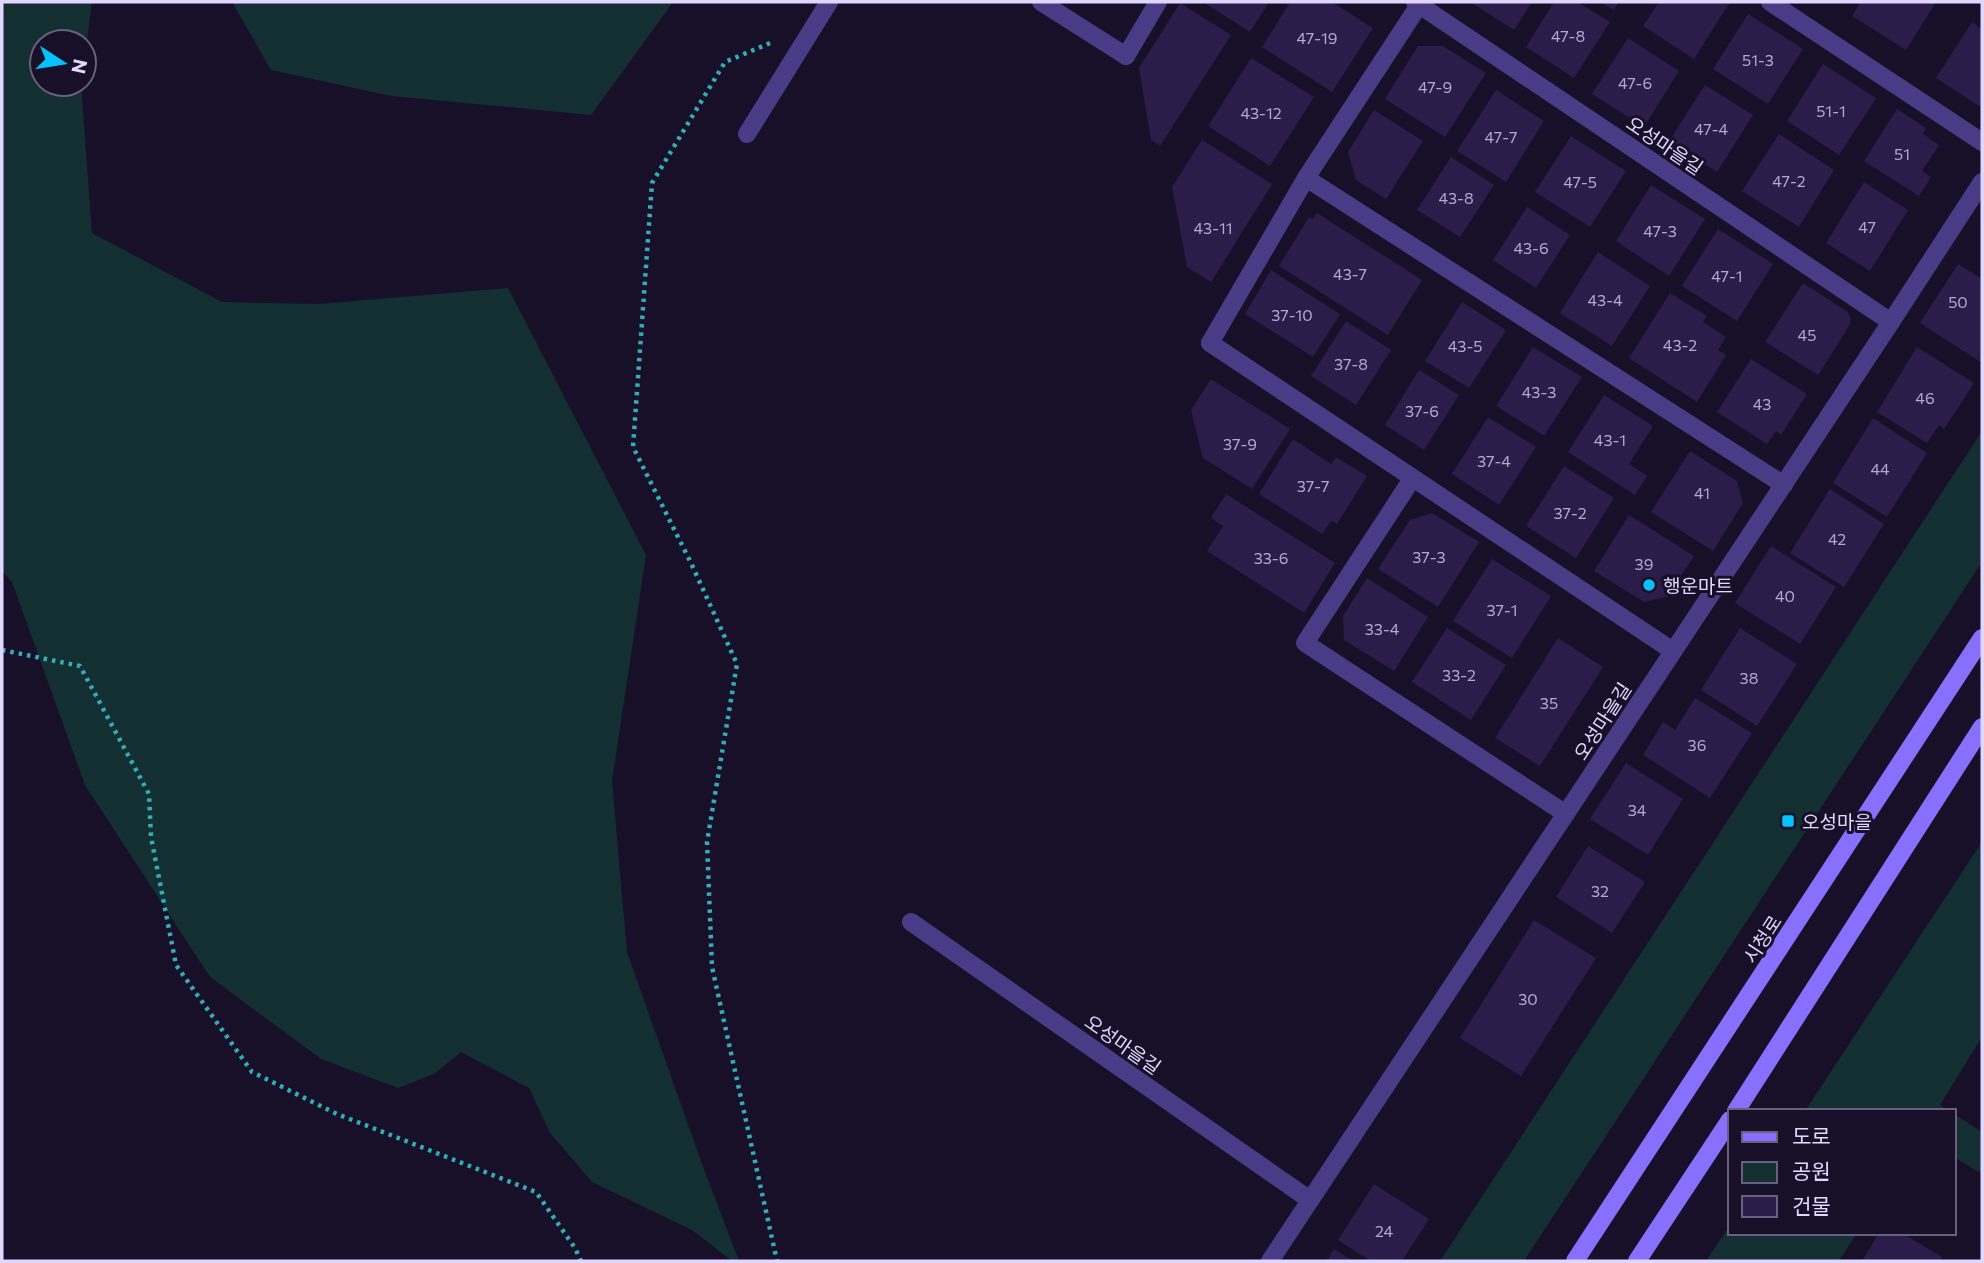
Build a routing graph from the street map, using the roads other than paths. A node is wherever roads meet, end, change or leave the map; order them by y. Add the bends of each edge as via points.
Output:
1 (829, 2) edge
2 (1041, 2) edge
3 (1158, 2) edge
4 (1770, 2) edge
5 (1418, 3) edge
6 (747, 135) dead end
7 (1982, 142) edge
8 (1306, 178) junction
9 (1982, 182) edge
10 (1891, 322) junction
11 (1412, 479) junction
12 (1784, 485) junction
13 (1982, 638) edge
14 (1673, 651) junction
15 (1982, 727) edge
16 (1566, 814) junction
17 (911, 922) dead end
18 (1737, 1109) edge
19 (1728, 1123) edge
20 (1310, 1200) junction
21 (1270, 1261) edge
22 (1575, 1261) edge
23 (1637, 1261) edge

1 - 6 street
2 - 3 street via 1126,56
4 - 7 street
5 - 8 street
5 - 10 street, 오성마을길
8 - 11 street via 1210,343
8 - 12 street
9 - 10 street, 오성마을길
10 - 12 street, 오성마을길
11 - 14 street
11 - 16 street via 1305,643
12 - 14 street, 오성마을길
13 - 22 street, 시청로
14 - 16 street, 오성마을길
15 - 18 street
16 - 20 street, 오성마을길
17 - 20 street, 오성마을길
19 - 23 street
20 - 21 street, 오성마을길

